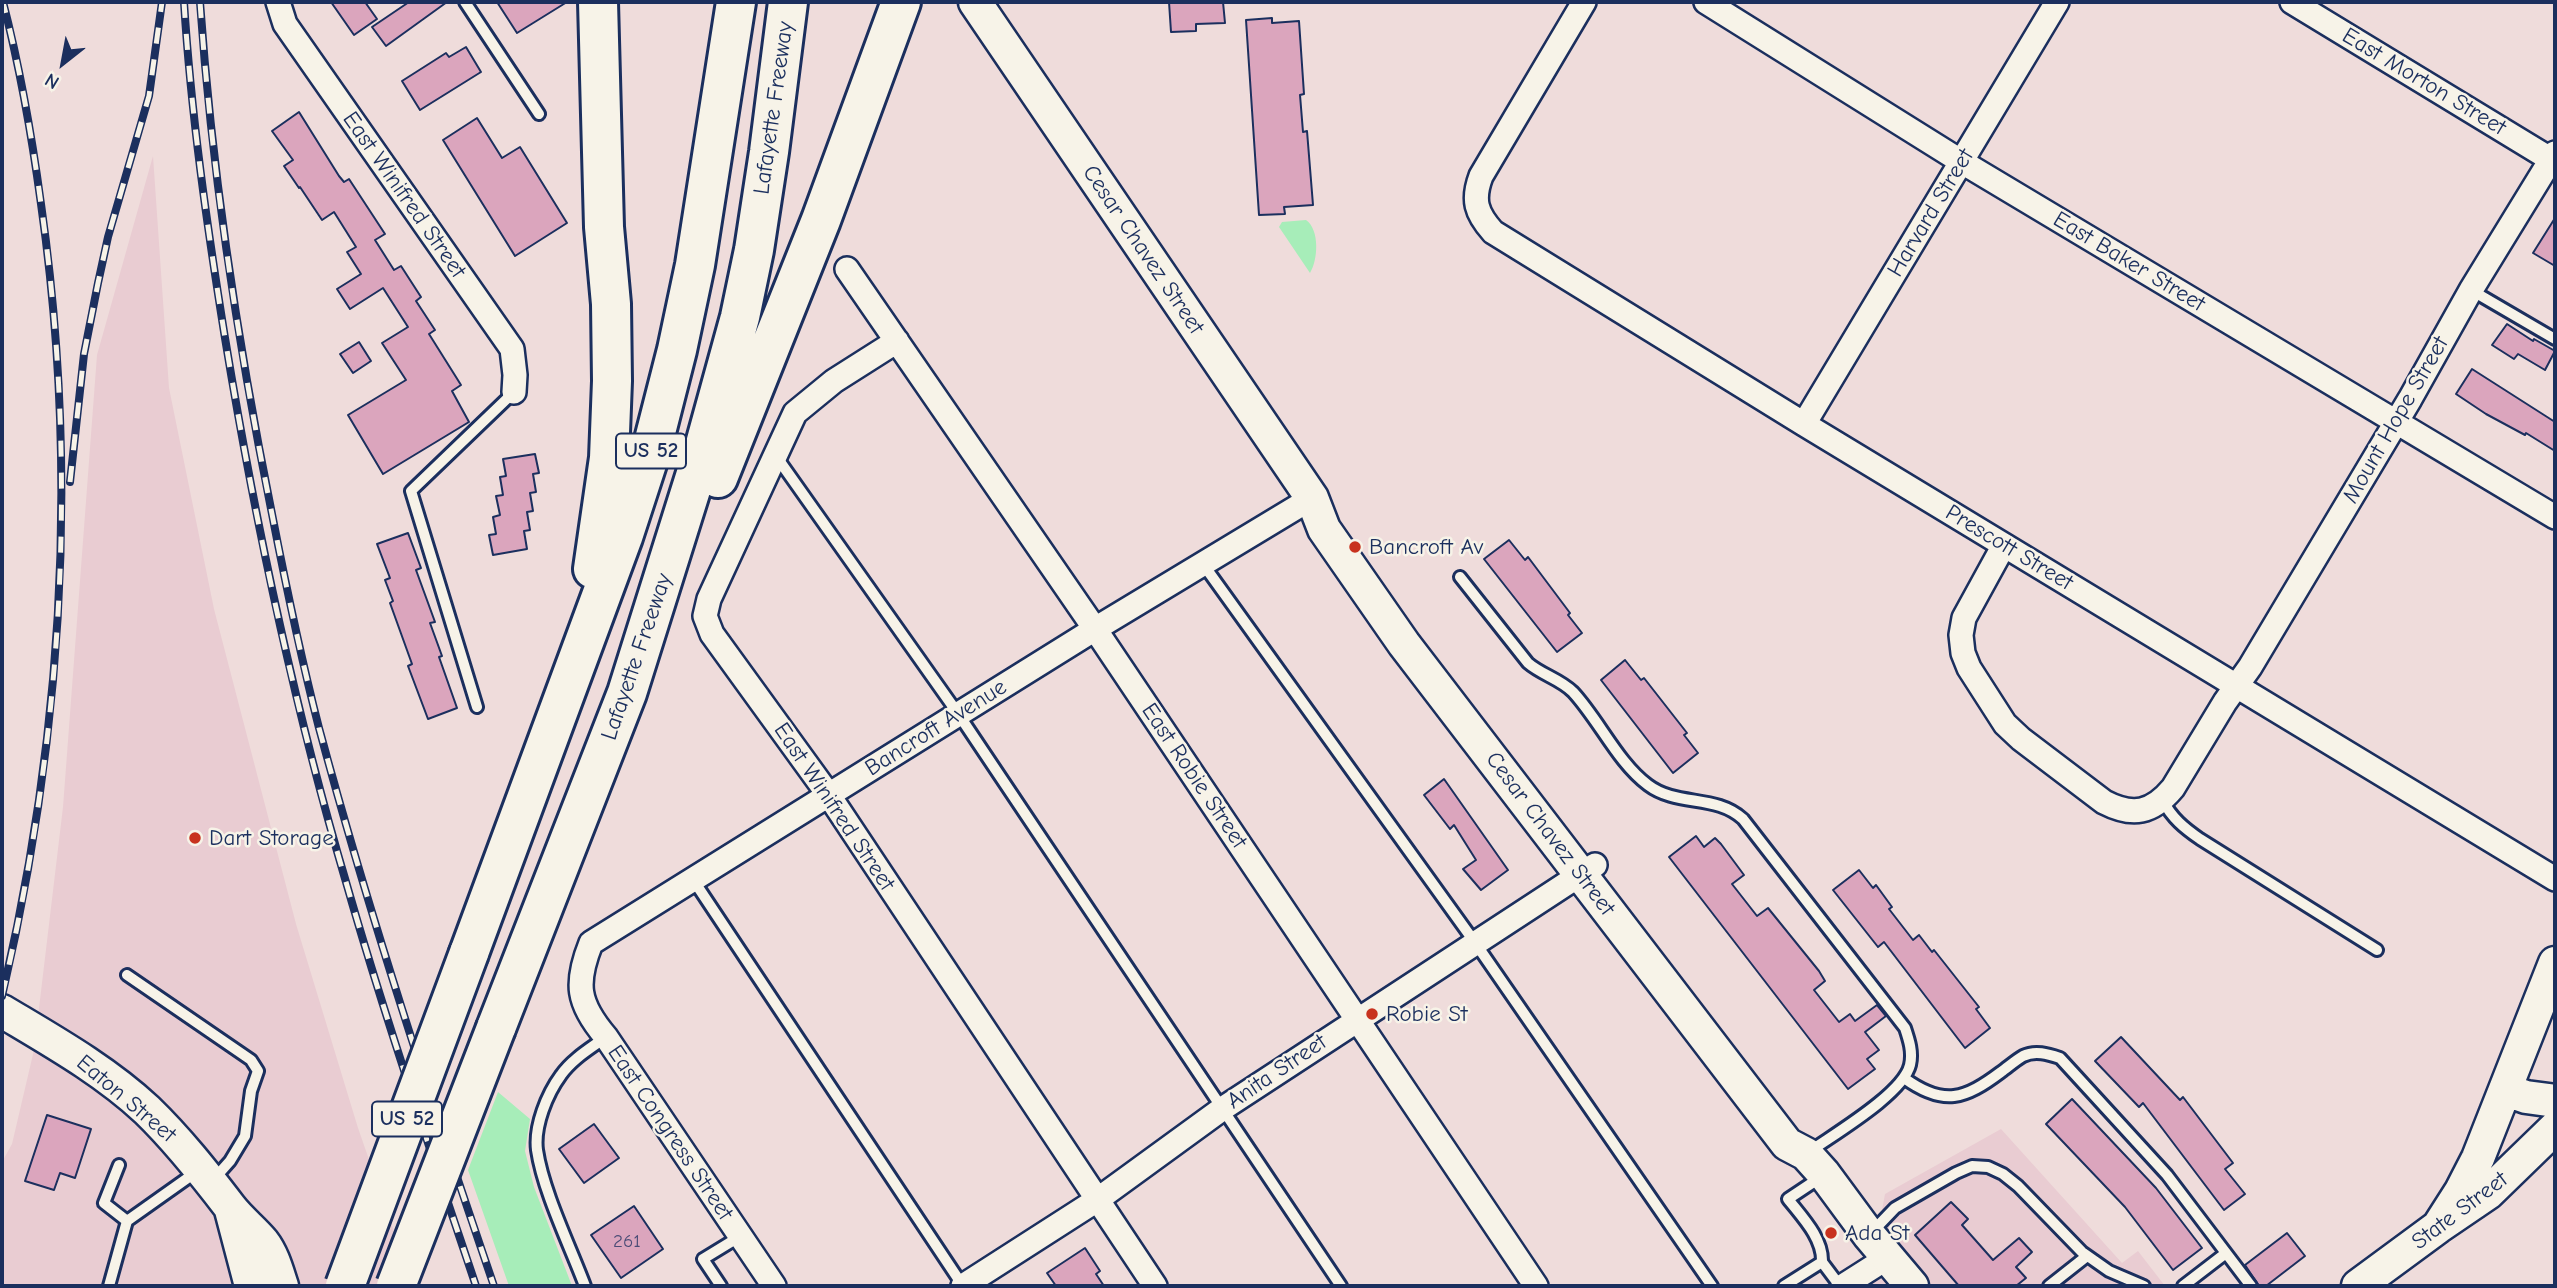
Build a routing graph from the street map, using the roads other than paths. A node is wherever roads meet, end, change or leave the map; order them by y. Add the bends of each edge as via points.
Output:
1 (278, 2) edge
2 (465, 2) edge
3 (598, 2) edge
4 (736, 2) edge
5 (788, 2) edge
6 (901, 2) edge
7 (975, 2) edge
8 (1584, 2) edge
9 (1706, 2) edge
10 (2057, 2) edge
11 (2292, 2) edge
12 (539, 114) dead end
13 (2554, 158) edge
14 (1962, 162) junction
15 (847, 269) dead end
16 (2471, 290) junction
17 (2555, 340) edge
18 (897, 341) junction
19 (514, 393) joint
20 (2396, 423) junction
21 (1804, 424) junction
22 (776, 456) junction
23 (1312, 498) junction
24 (2555, 517) edge
25 (2004, 545) junction
26 (1203, 564) junction
27 (1460, 577) dead end
28 (1095, 629) junction
29 (2235, 686) junction
30 (627, 693) junction
31 (477, 707) dead end
32 (959, 715) junction
33 (828, 794) junction
34 (2162, 801) junction
35 (1588, 870) junction
36 (692, 878) junction
37 (2555, 879) edge
38 (496, 881) junction
39 (1476, 944) junction
40 (2377, 950) dead end
41 (2555, 963) edge
42 (580, 974) joint
43 (127, 975) dead end
44 (2, 1011) edge
45 (1358, 1019) junction
46 (606, 1037) junction
47 (1904, 1078) junction
48 (2506, 1090) junction
49 (2555, 1101) edge
50 (1222, 1109) junction
51 (2555, 1128) edge
52 (119, 1164) dead end
53 (1815, 1164) junction
54 (206, 1174) junction
55 (1097, 1200) junction
56 (231, 1208) junction
57 (127, 1221) junction
58 (2438, 1227) junction
59 (739, 1237) junction
60 (1878, 1246) junction
61 (2226, 1253) junction
62 (2087, 1256) junction
63 (1822, 1262) junction
64 (244, 1280) edge
65 (2363, 1285) edge
66 (109, 1286) edge
67 (282, 1286) edge
68 (345, 1286) edge
69 (396, 1286) edge
70 (585, 1286) edge
71 (721, 1286) edge
72 (774, 1286) edge
73 (963, 1286) edge
74 (1155, 1286) edge
75 (1341, 1286) edge
76 (1536, 1286) edge
77 (1712, 1286) edge
78 (1784, 1286) edge
79 (1841, 1286) edge
80 (1912, 1286) edge
81 (2049, 1286) edge
82 (2140, 1286) edge
83 (2183, 1286) edge
84 (2251, 1286) edge

1 - 19 street, East Winifred Street via 285,24 512,349
2 - 12 lane
3 - 38 highway via 612,342 607,470 589,589
4 - 38 highway, US 52 via 689,301 652,448
5 - 30 highway, Lafayette Freeway / US 52 via 761,208 740,317
6 - 30 highway via 780,324 682,570
7 - 23 main road, Cesar Chavez Street
8 - 21 street, Prescott Street via 1481,176 1474,204 1481,218 1493,232
9 - 14 street, East Baker Street
10 - 14 street, Harvard Street
11 - 13 street, East Morton Street
13 - 16 street, Mount Hope Street
14 - 20 street, East Baker Street
14 - 21 street, Harvard Street
15 - 18 street, East Robie Street
16 - 17 lane
16 - 20 street, Mount Hope Street
18 - 22 street, East Winifred Street via 834,381 795,413
18 - 28 street, East Robie Street
19 - 31 lane via 411,491
20 - 24 street, East Baker Street
20 - 29 street, Mount Hope Street
21 - 25 street, Prescott Street
22 - 32 lane
22 - 33 street, East Winifred Street via 709,599 705,617 712,634
23 - 26 street, Bancroft Avenue
23 - 35 main road, Cesar Chavez Street via 1324,529 1404,644
25 - 29 street, Prescott Street
25 - 34 street via 1964,618 1961,635 1969,668 2005,724 2104,802 2133,812
26 - 28 street, Bancroft Avenue
26 - 39 lane
27 - 47 lane via 1528,663 1574,693 1645,783 1671,797 1717,803 1742,819 1905,1028 1911,1045
28 - 32 street, Bancroft Avenue
28 - 45 street, East Robie Street
29 - 34 street, Mount Hope Street
29 - 37 street, Prescott Street
30 - 69 highway, Lafayette Freeway / US 52, bridge
32 - 33 street, Bancroft Avenue
32 - 50 lane
33 - 36 street, Bancroft Avenue
33 - 55 street, East Winifred Street
34 - 40 lane via 2176,820 2200,839
35 - 39 street, Anita Street
35 - 53 main road, Cesar Chavez Street via 1787,1144
36 - 42 street, Bancroft Avenue via 591,943
36 - 73 lane
38 - 68 highway, US 52, bridge
39 - 45 street, Anita Street
39 - 77 lane
41 - 48 main road
42 - 46 street, East Congress Street via 590,1018
43 - 54 lane via 251,1060 258,1071 245,1136 230,1161
44 - 54 main road, Eaton Street via 116,1084 170,1133
45 - 50 street, Anita Street
45 - 76 street, East Robie Street
46 - 59 street, East Congress Street
46 - 70 lane via 562,1073 548,1097 536,1148
47 - 53 lane
47 - 61 lane via 1938,1095 1960,1097 2025,1055 2043,1053 2060,1058 2167,1175
48 - 49 main road
48 - 58 main road via 2472,1170
50 - 55 street, Anita Street
50 - 75 lane
51 - 58 main road, State Street via 2498,1185
52 - 57 lane via 104,1203
53 - 60 main road, Cesar Chavez Street
53 - 63 lane via 1787,1199 1810,1227
54 - 56 main road, Eaton Street
54 - 57 lane
55 - 73 street, Anita Street
55 - 74 street, East Winifred Street
56 - 64 main road, Eaton Street
56 - 67 main road, Eaton Street via 264,1243
57 - 66 lane
58 - 65 main road, State Street
59 - 71 lane via 703,1259
59 - 72 street, East Congress Street
60 - 62 lane via 1895,1208 1956,1173 1980,1166 2003,1174 2018,1186
60 - 79 street
60 - 80 main road, Cesar Chavez Street
61 - 83 lane
61 - 84 lane
62 - 81 lane
62 - 82 lane
63 - 78 lane
63 - 79 lane

